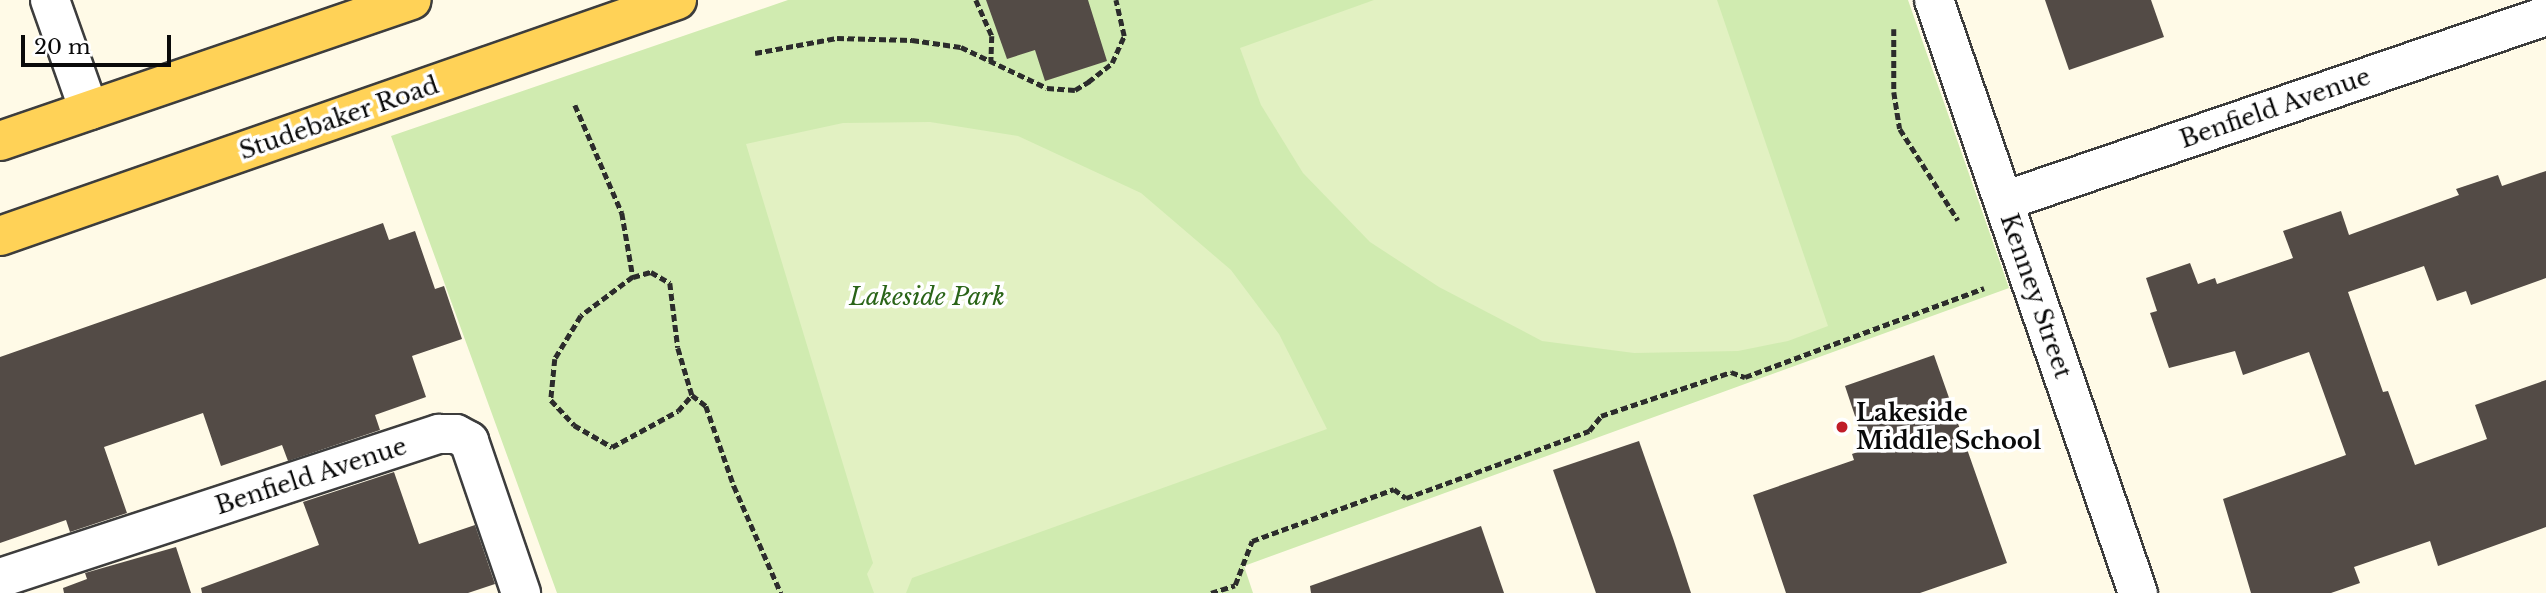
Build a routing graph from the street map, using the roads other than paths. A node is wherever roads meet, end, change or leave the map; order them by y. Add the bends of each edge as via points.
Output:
1 (50, 0) edge
2 (412, 0) edge
3 (677, 0) edge
4 (1934, 0) edge
5 (2546, 16) edge
6 (89, 110) junction
7 (0, 141) edge
8 (2004, 201) junction
9 (0, 236) edge
10 (0, 578) edge
11 (521, 593) edge
12 (2138, 593) edge

1 - 6 street
2 - 6 main road
3 - 9 main road, Studebaker Road
4 - 8 street, Kenney Street
5 - 8 street, Benfield Avenue
6 - 7 main road
8 - 12 street, Kenney Street
10 - 11 street, Benfield Avenue via 439,434 456,434 469,442

